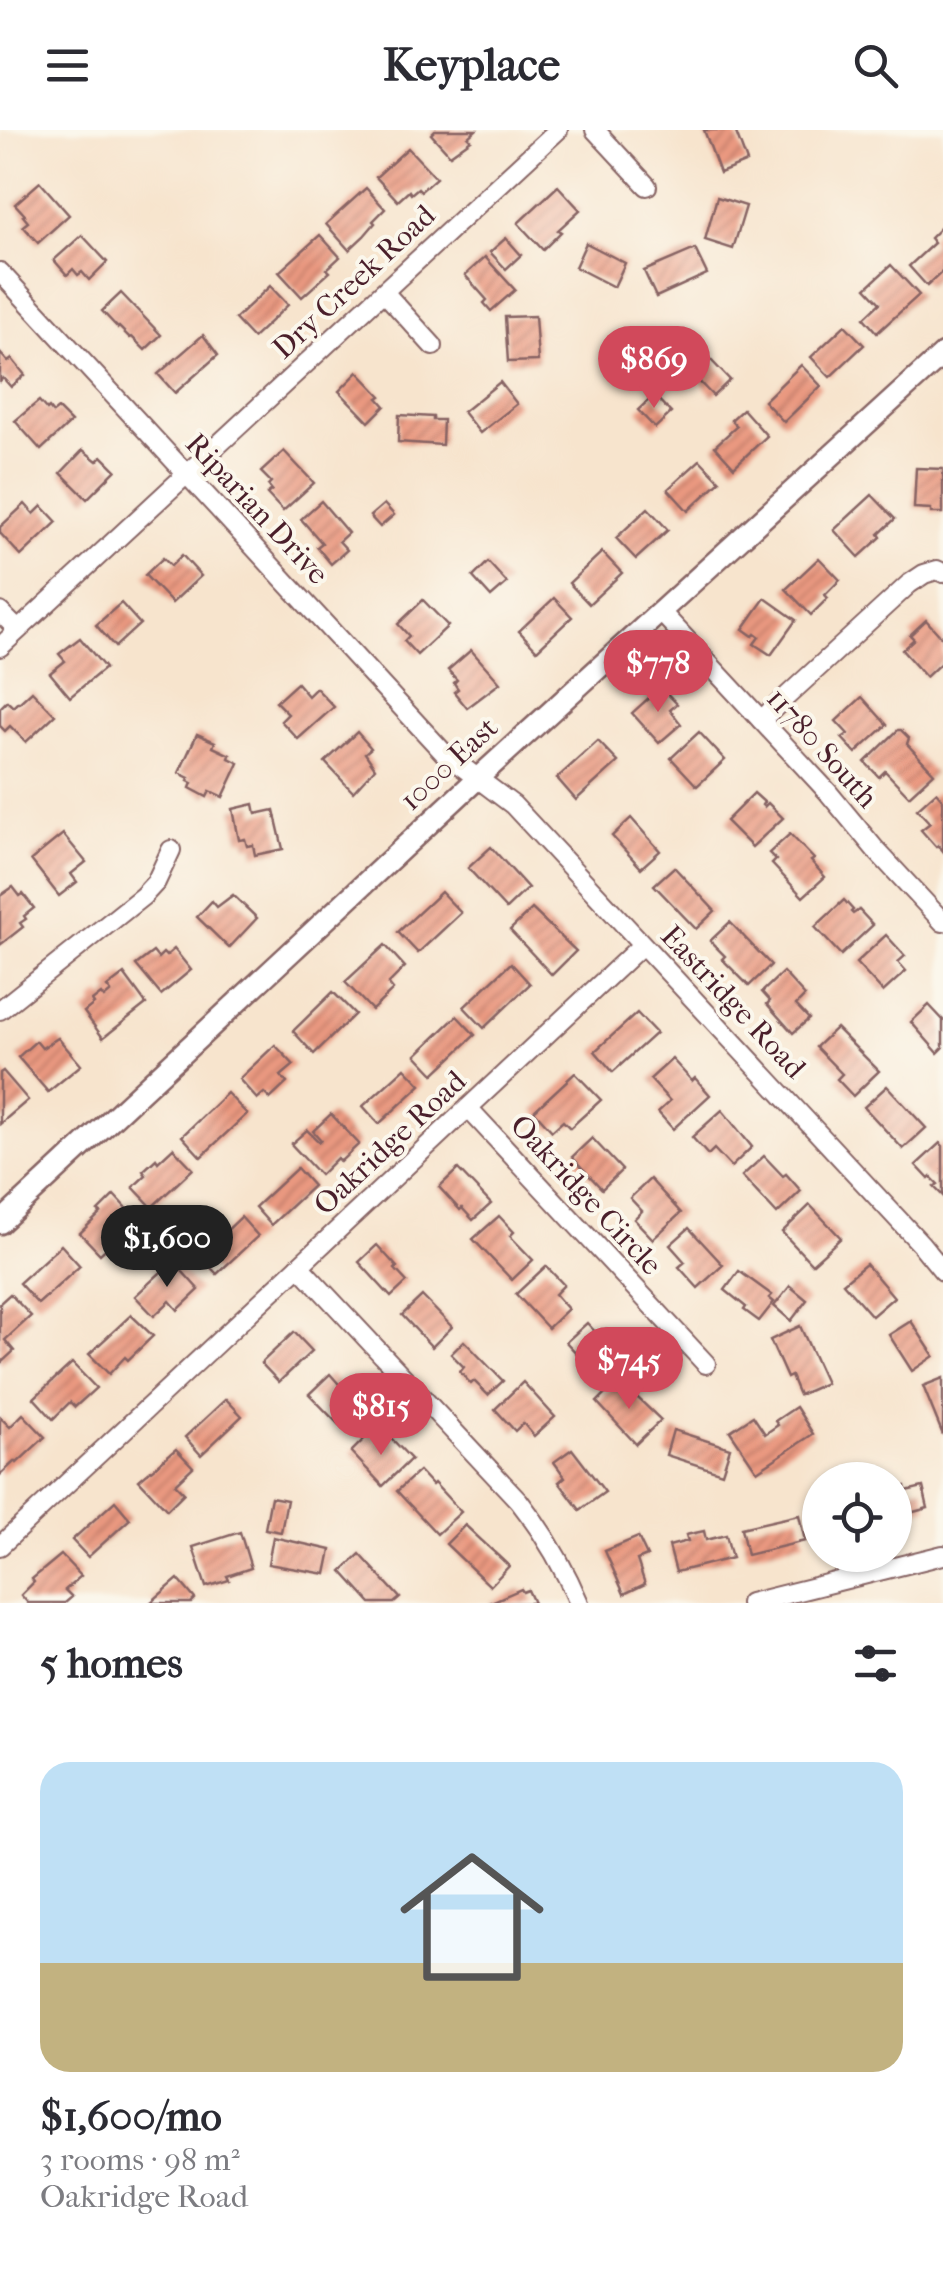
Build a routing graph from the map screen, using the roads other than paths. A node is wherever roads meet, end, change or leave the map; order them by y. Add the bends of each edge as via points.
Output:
1 (558, 130) edge
2 (595, 130) edge
3 (647, 186) dead end
4 (0, 272) edge
5 (384, 292) junction
6 (434, 346) dead end
7 (943, 354) edge
8 (187, 474) junction
9 (943, 573) edge
10 (660, 611) junction
11 (0, 612) edge
12 (18, 630) junction
13 (0, 646) edge
14 (761, 720) junction
15 (478, 778) junction
16 (171, 850) dead end
17 (943, 922) edge
18 (642, 945) junction
19 (0, 1010) edge
20 (468, 1108) junction
21 (0, 1223) edge
22 (299, 1266) junction
23 (943, 1270) edge
24 (706, 1364) dead end
25 (0, 1546) edge
26 (943, 1556) edge
27 (579, 1603) edge
28 (750, 1603) edge

1 - 5 street, Dry Creek Road
2 - 3 street
4 - 8 street, Riparian Drive
5 - 6 street
5 - 8 street, Dry Creek Road
7 - 10 street, 1000 East
8 - 12 street, Dry Creek Road
8 - 15 street, Riparian Drive via 444,753
9 - 14 street via 909,584
10 - 14 street, 11780 South
10 - 15 street, 1000 East
11 - 12 street
12 - 13 street, Dry Creek Road
14 - 17 street, 11780 South
15 - 18 street, Eastridge Road via 513,804
15 - 21 street, 1000 East
16 - 19 street via 143,896
18 - 20 street, Oakridge Road
18 - 23 street, Eastridge Road
20 - 22 street, Oakridge Road
20 - 24 street, Oakridge Circle
22 - 25 street, Oakridge Road
22 - 27 street via 519,1501 544,1532
26 - 28 street

